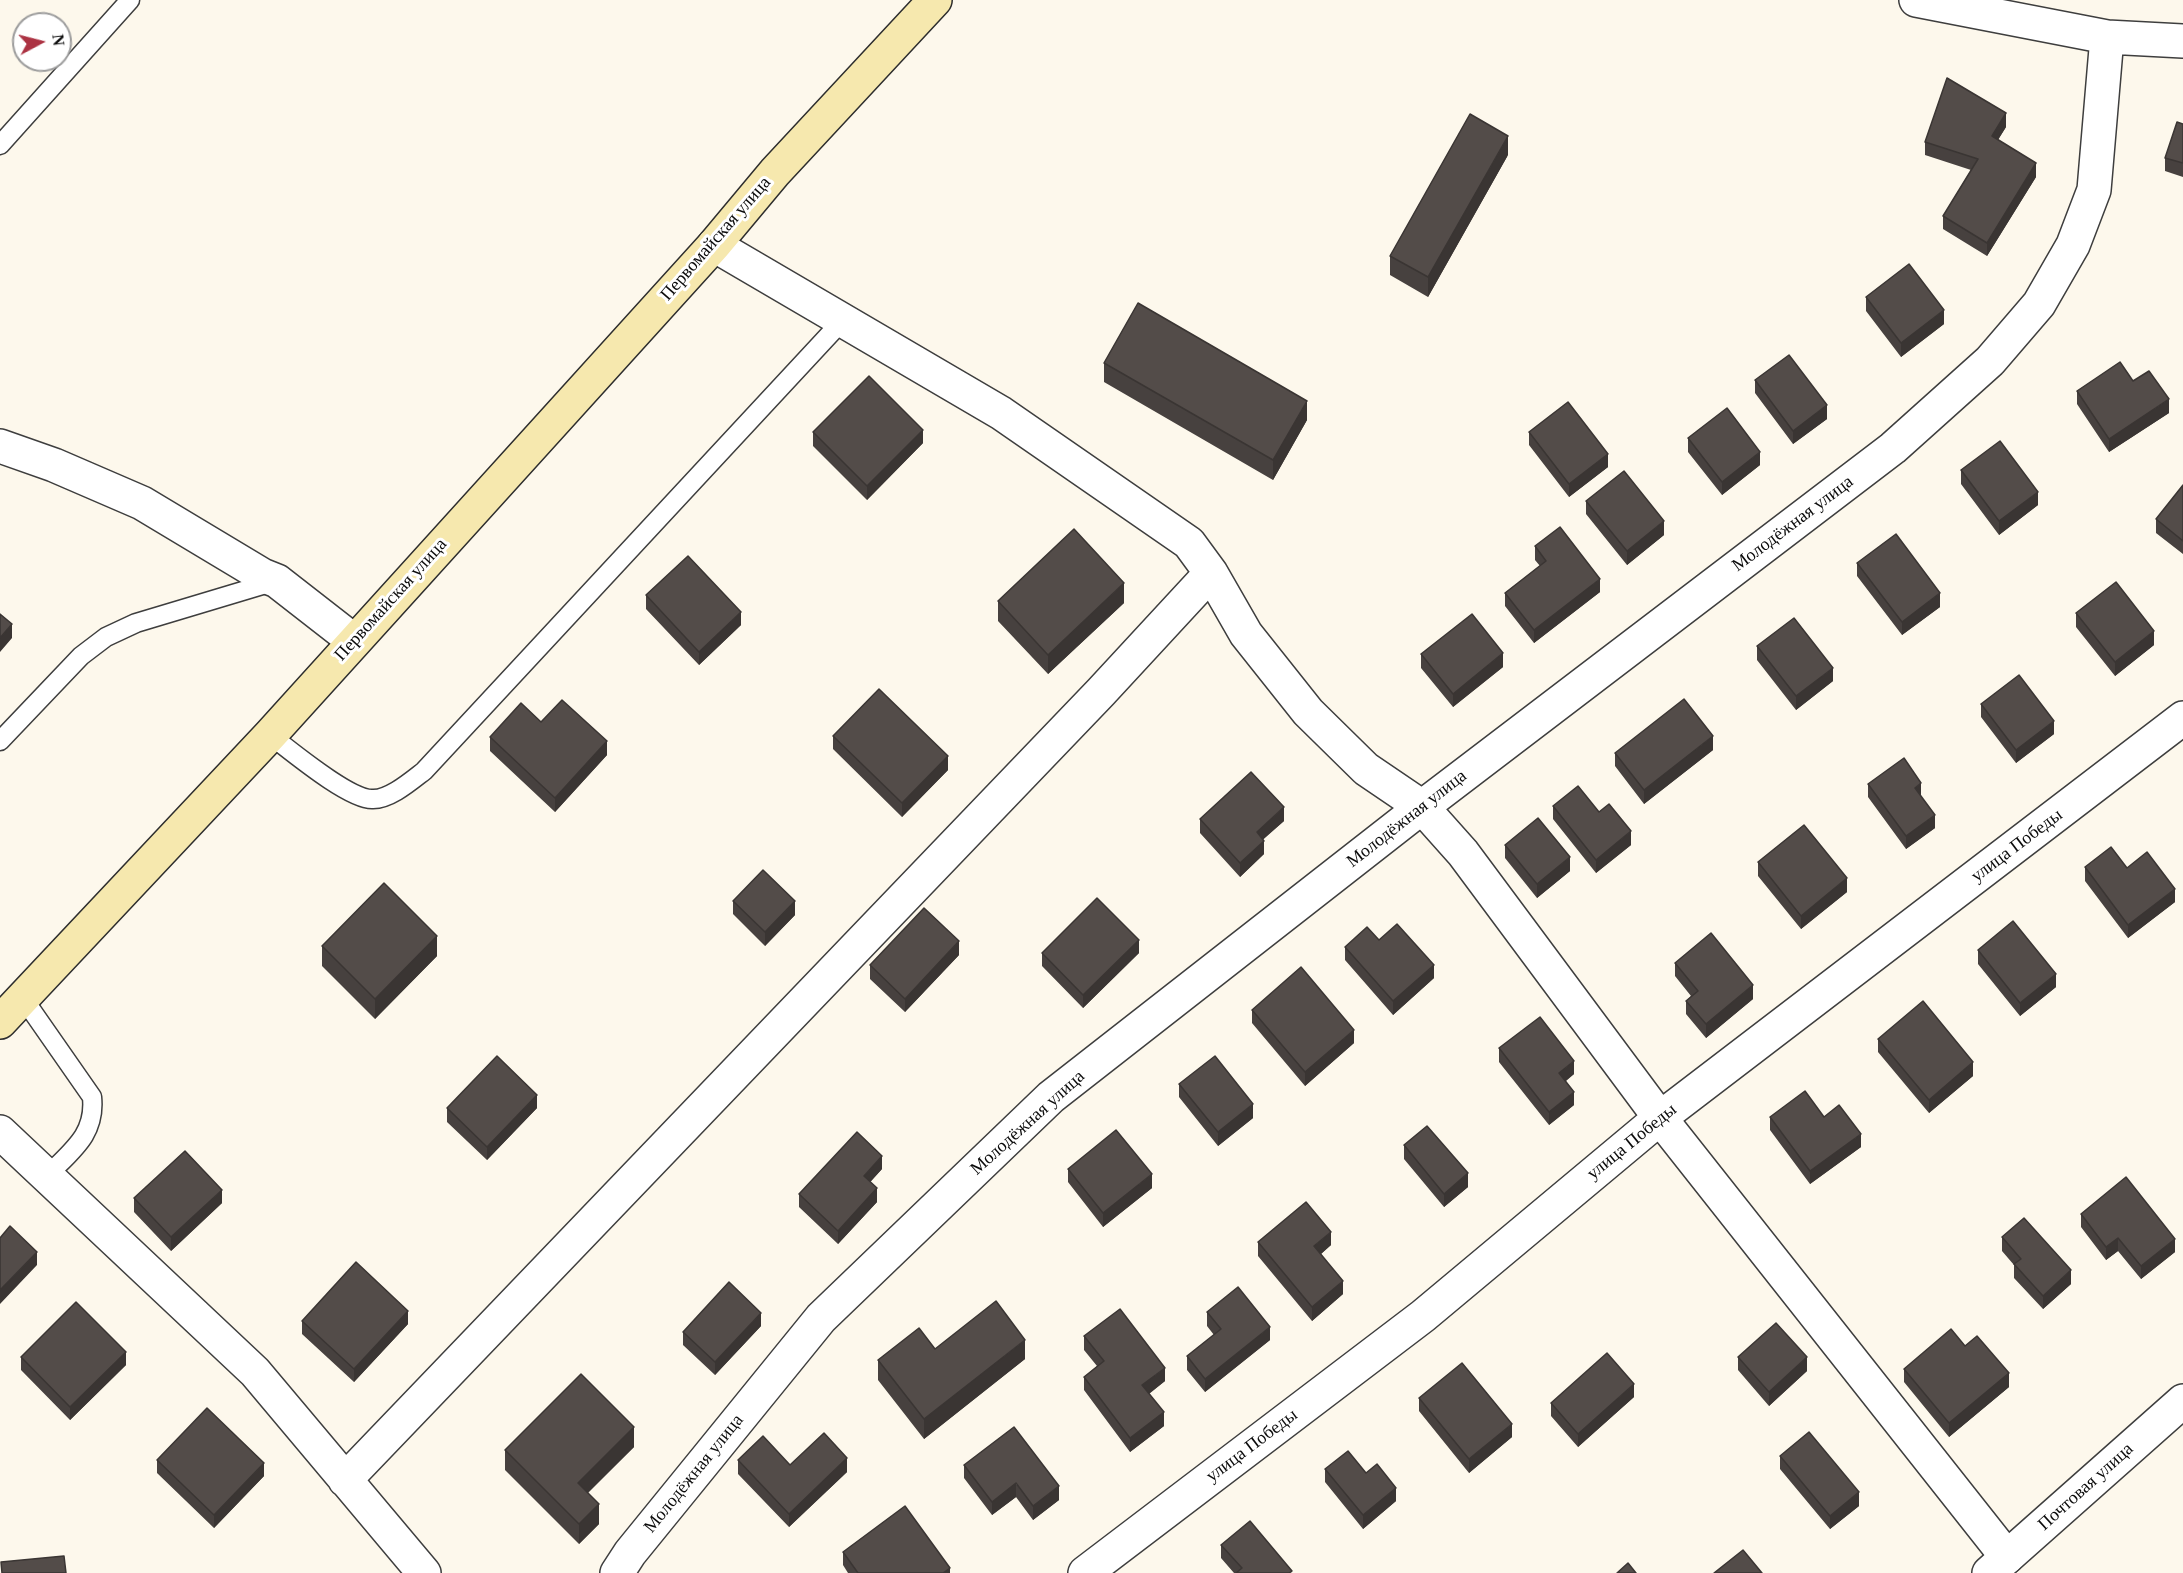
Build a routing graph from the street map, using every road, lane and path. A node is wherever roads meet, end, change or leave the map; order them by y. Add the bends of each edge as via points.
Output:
1 (130, 0) edge
2 (934, 0) edge
3 (1916, 0) edge
4 (2107, 38) junction
5 (2183, 41) edge
6 (0, 145) edge
7 (714, 244) junction
8 (843, 320) junction
9 (0, 446) edge
10 (1211, 573) junction
11 (277, 581) junction
12 (354, 641) junction
13 (2183, 718) edge
14 (270, 735) junction
15 (0, 741) edge
16 (1422, 807) junction
17 (23, 998) junction
18 (0, 1022) edge
19 (1660, 1118) junction
20 (0, 1132) edge
21 (47, 1176) junction
22 (2183, 1401) edge
23 (345, 1480) junction
24 (1998, 1565) edge
25 (424, 1573) edge
26 (617, 1573) edge
27 (1085, 1573) edge

1 - 6 lane
2 - 7 main road, Первомайская улица
3 - 4 street
4 - 5 street
4 - 16 street, Молодёжная улица via 2094,190 2073,245 2039,304 1990,361 1893,448
7 - 8 street
7 - 12 main road, Первомайская улица
8 - 10 street via 1001,413 1189,543
8 - 14 lane via 424,771 396,792 372,800 353,794
9 - 11 street via 142,503
10 - 16 street via 1246,634 1308,712 1366,769
10 - 23 street
11 - 12 street
11 - 15 lane via 136,622 106,637 81,656
12 - 14 main road, Первомайская улица
13 - 19 street, улица Победы
14 - 17 main road, Первомайская улица
16 - 19 street via 1463,854
16 - 26 street, Молодёжная улица via 1043,1105 820,1318
17 - 18 main road, Первомайская улица
17 - 21 lane via 92,1097 94,1114 85,1137
19 - 24 street
19 - 27 street, улица Победы via 1423,1316
20 - 21 street
21 - 23 street via 255,1372
22 - 24 street, Почтовая улица
23 - 25 street

